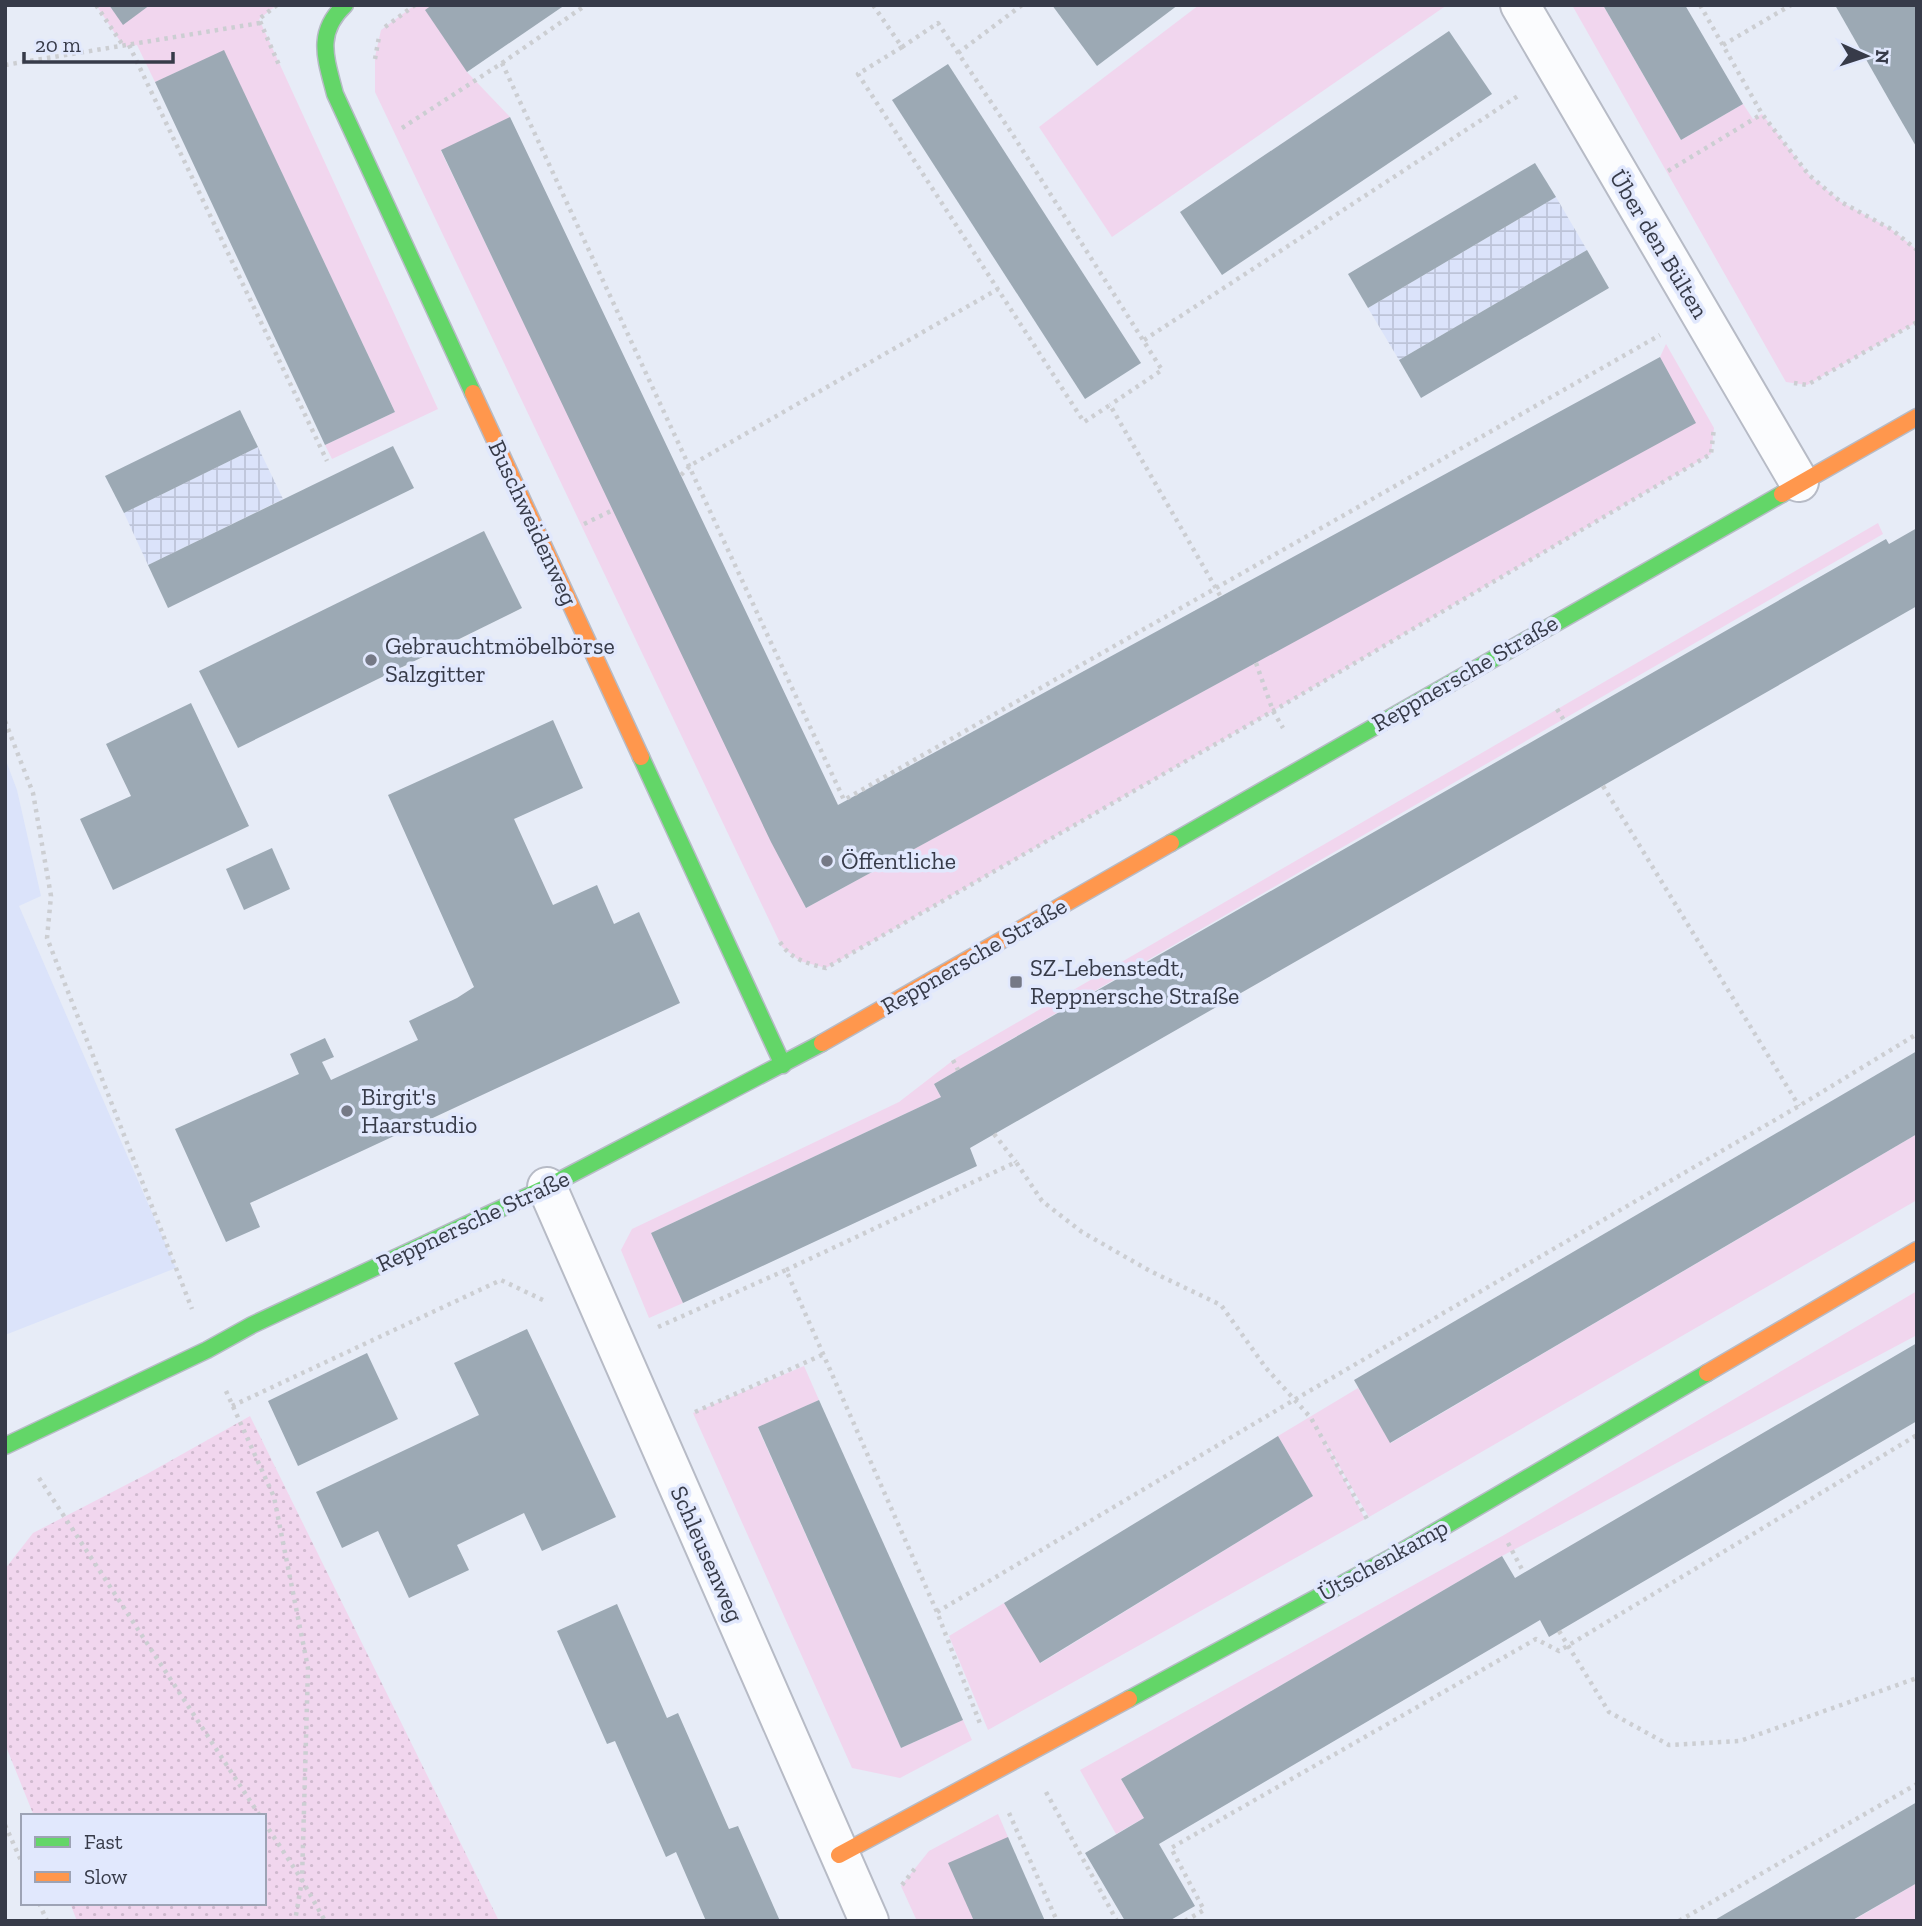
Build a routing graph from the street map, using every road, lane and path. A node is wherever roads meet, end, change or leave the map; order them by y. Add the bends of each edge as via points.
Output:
1 (96, 5) edge
2 (415, 5) edge
3 (586, 5) edge
4 (873, 5) edge
5 (1022, 5) edge
6 (1520, 5) edge
7 (1700, 5) edge
8 (1791, 5) edge
9 (338, 10) edge
10 (260, 23) dead end
11 (1723, 45) junction
12 (127, 46) junction
13 (902, 47) junction
14 (958, 53) junction
15 (502, 63) junction
16 (5, 65) edge
17 (375, 69) dead end
18 (1523, 93) dead end
19 (1762, 114) junction
20 (396, 132) dead end
21 (1674, 183) dead end
22 (1917, 250) edge
23 (999, 289) junction
24 (1917, 322) edge
25 (1655, 324) dead end
26 (1661, 335) junction
27 (1144, 340) junction
28 (1666, 344) dead end
29 (1786, 382) dead end
30 (1110, 405) junction
31 (1917, 417) edge
32 (1714, 428) dead end
33 (327, 461) dead end
34 (691, 465) junction
35 (681, 475) dead end
36 (1799, 482) junction
37 (613, 510) dead end
38 (589, 537) dead end
39 (1216, 589) junction
40 (1221, 597) dead end
41 (1256, 663) dead end
42 (1557, 709) dead end
43 (1273, 711) junction
44 (5, 721) edge
45 (1565, 722) dead end
46 (1304, 766) junction
47 (1603, 786) dead end
48 (776, 934) dead end
49 (1917, 1034) edge
50 (953, 1060) dead end
51 (783, 1065) junction
52 (958, 1070) dead end
53 (1799, 1106) junction
54 (994, 1134) dead end
55 (1016, 1162) junction
56 (547, 1187) junction
57 (1917, 1250) edge
58 (786, 1270) junction
59 (550, 1312) dead end
60 (654, 1328) dead end
61 (207, 1350) junction
62 (822, 1355) junction
63 (1294, 1400) junction
64 (232, 1406) junction
65 (693, 1413) dead end
66 (1917, 1434) edge
67 (10, 1444) edge
68 (1368, 1521) dead end
69 (1504, 1535) dead end
70 (1524, 1573) dead end
71 (937, 1612) junction
72 (1559, 1631) dead end
73 (1568, 1646) junction
74 (1917, 1678) edge
75 (985, 1736) dead end
76 (1917, 1784) edge
77 (1044, 1788) dead end
78 (1007, 1809) dead end
79 (259, 1814) edge
80 (5, 1825) edge
81 (266, 1825) edge
82 (839, 1854) junction
83 (21, 1861) edge
84 (302, 1880) junction
85 (40, 1905) edge
86 (47, 1921) edge
87 (295, 1921) edge
88 (325, 1921) edge
89 (869, 1921) edge
90 (1057, 1921) edge
91 (1117, 1921) edge
92 (1185, 1921) edge
93 (1679, 1921) edge

1 - 12 path
2 - 17 path via 381,30
3 - 15 path
4 - 13 path
5 - 14 path
6 - 36 street, Über den Bülten
7 - 11 path
8 - 11 path
9 - 51 street, Buschweidenweg via 323,46 335,94
10 - 12 path
11 - 19 path
12 - 16 path
12 - 33 path
13 - 14 path via 938,23
13 - 23 path via 858,74
14 - 27 path
15 - 20 path
15 - 34 path
18 - 27 path
19 - 21 path via 1667,171
19 - 22 path via 1809,175 1841,202 1891,229
23 - 30 path via 1084,422
23 - 34 path
24 - 29 path via 1807,385
25 - 26 path
26 - 28 path
26 - 39 path
27 - 30 path via 1162,370
30 - 39 path
31 - 36 street, Reppnersche Straße
32 - 43 path via 1712,454
34 - 35 path
34 - 39 path via 845,800
36 - 46 street, Reppnersche Straße
37 - 38 path via 583,524
39 - 40 path
41 - 43 path
42 - 45 path
43 - 46 path
43 - 48 path via 826,968 803,963 782,947
44 - 61 path via 33,793 51,896 47,938
46 - 51 street, Reppnersche Straße
47 - 53 path
49 - 53 path
50 - 52 path
51 - 56 street, Reppnersche Straße
53 - 63 path
54 - 55 path
55 - 58 path
55 - 63 path via 1042,1201 1082,1232 1221,1305
56 - 61 street, Reppnersche Straße
56 - 82 street, Schleusenweg
57 - 82 street, Ütschenkamp via 1392,1557
58 - 60 path
58 - 62 path
59 - 64 path via 544,1299 501,1280
61 - 64 path
61 - 67 street, Reppnersche Straße
62 - 65 path
62 - 71 path
63 - 68 path via 1311,1418
63 - 71 path
64 - 84 path via 274,1497 309,1668
66 - 73 path
67 - 79 path
69 - 70 path
71 - 75 path
72 - 73 path
73 - 74 path via 1609,1712 1669,1745 1740,1741
73 - 92 path via 1559,1651 1536,1639 1171,1848 1204,1910
76 - 93 path
77 - 91 path
78 - 90 path
80 - 83 path
81 - 84 path
82 - 89 street, Schleusenweg
84 - 87 path
84 - 88 path
85 - 86 path

